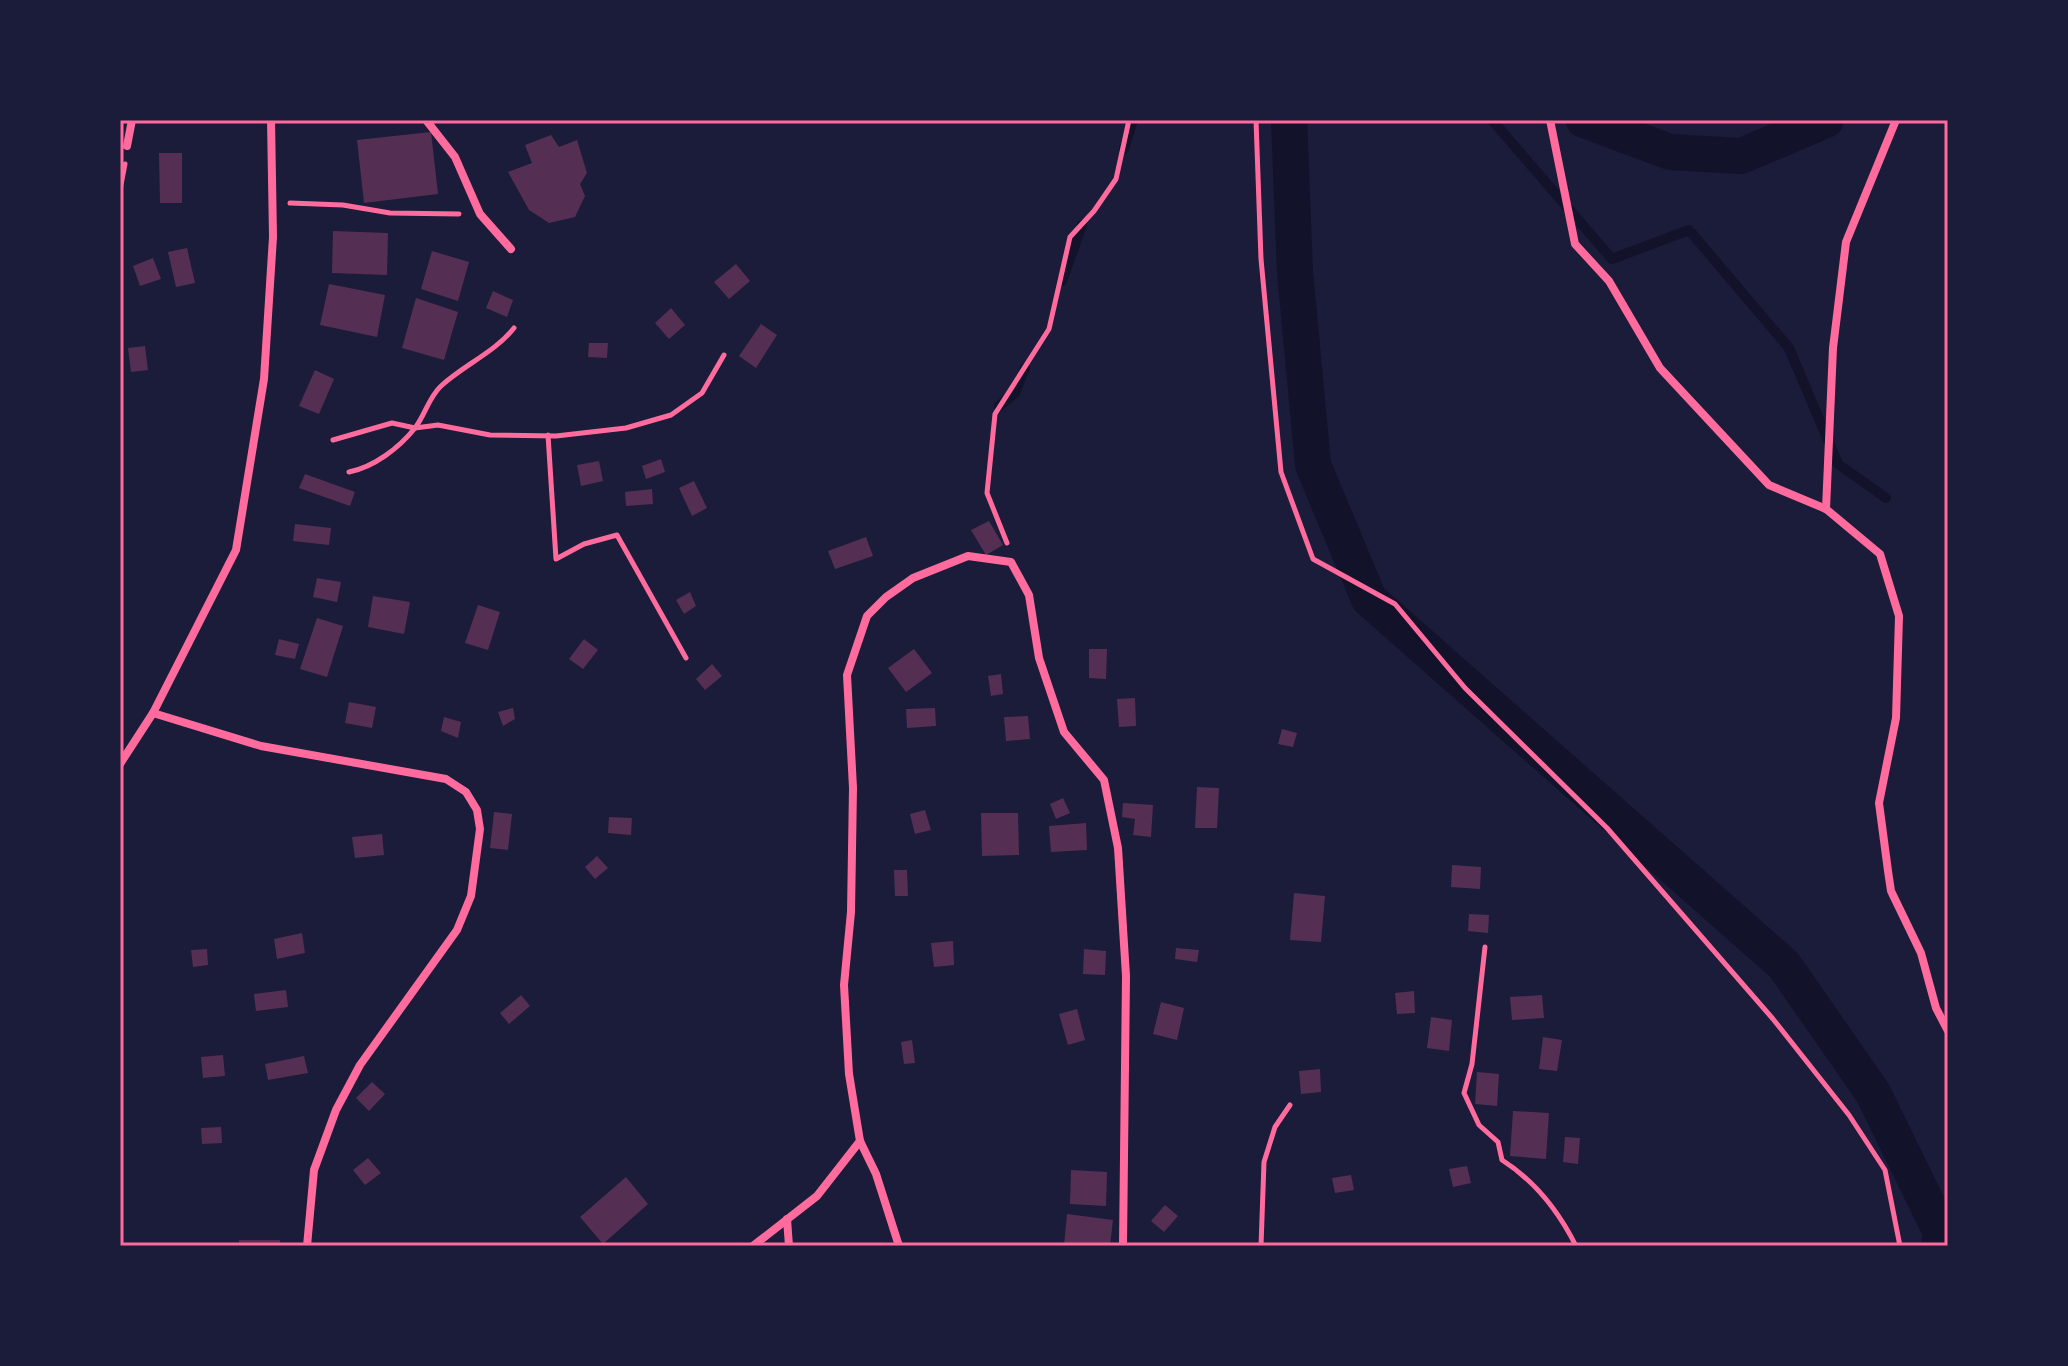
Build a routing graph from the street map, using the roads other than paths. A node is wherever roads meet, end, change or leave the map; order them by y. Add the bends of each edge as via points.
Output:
1 (132, 120) edge
2 (271, 120) edge
3 (426, 120) edge
4 (1550, 120) edge
5 (1896, 120) edge
6 (127, 146) dead end
7 (511, 249) dead end
8 (1826, 509) junction
9 (153, 713) junction
10 (120, 764) edge
11 (1948, 1031) edge
12 (860, 1141) junction
13 (787, 1219) junction
14 (307, 1246) edge
15 (753, 1246) edge
16 (789, 1246) edge
17 (899, 1246) edge
18 (1123, 1246) edge

1 - 6 street
2 - 9 street via 273,237 264,379 236,550
3 - 7 street via 455,157 480,214
4 - 8 street via 1575,244 1609,281 1660,368 1769,485
5 - 8 street via 1846,242 1833,348
8 - 11 street via 1880,554 1899,616 1896,718 1879,803 1891,891 1921,953
9 - 10 street
9 - 14 street via 261,746 446,779 466,792 477,810 480,829 471,896 457,930 360,1065 336,1110 314,1170
12 - 13 street via 817,1196
12 - 17 street
12 - 18 street via 849,1074 844,985 853,788 847,675 867,616 913,578 968,556 1011,562 1029,595 1039,658 1064,732 1104,780 1118,848 1126,976
13 - 15 street
13 - 16 street

